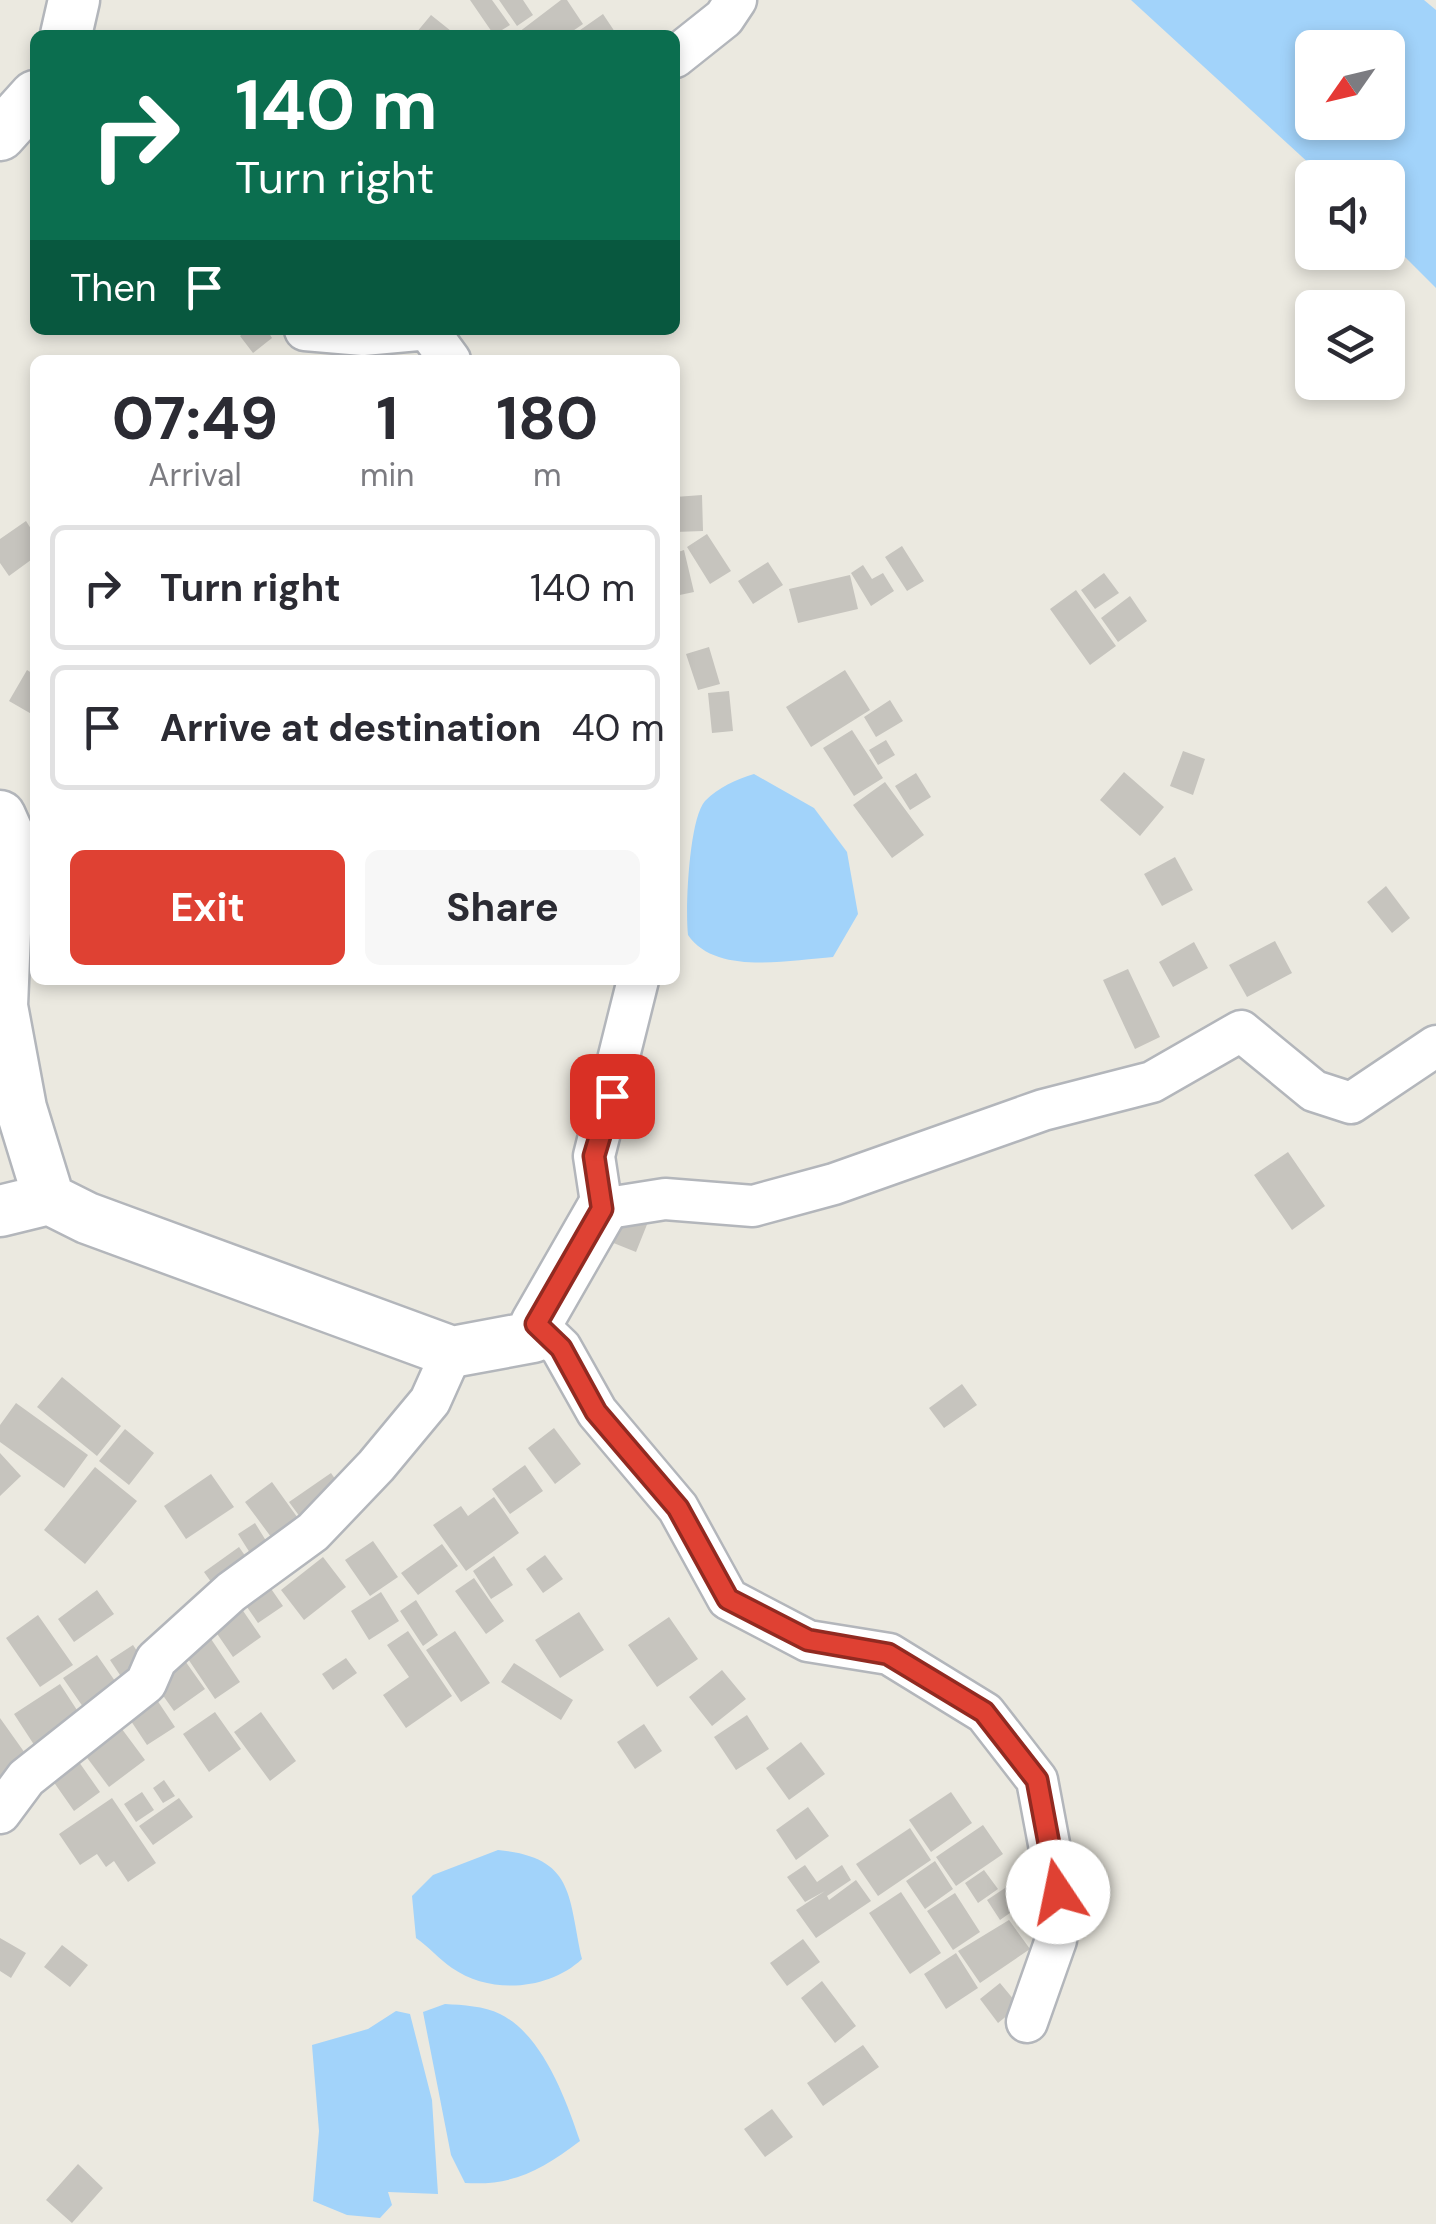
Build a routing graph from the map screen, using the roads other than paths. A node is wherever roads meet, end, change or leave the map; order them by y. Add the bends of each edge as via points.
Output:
1 (74, 0) edge
2 (736, 0) edge
3 (67, 30) edge
4 (680, 53) edge
5 (0, 816) edge
6 (637, 985) edge
7 (1436, 1046) edge
8 (49, 1198) junction
9 (602, 1209) junction
10 (0, 1211) edge
11 (536, 1324) junction
12 (452, 1352) junction
13 (0, 1813) edge
14 (1027, 2022) dead end

1 - 3 street
2 - 4 street
5 - 8 street via 8,836 2,1006 21,1108
6 - 9 street via 594,1156
7 - 9 street via 1351,1103 1314,1092 1241,1031 1152,1082 1043,1110 834,1184 753,1206 665,1199
8 - 10 street
8 - 12 street via 86,1218
9 - 11 street
11 - 12 street via 533,1338
11 - 14 street via 561,1348 596,1412 678,1508 728,1599 808,1640 888,1654 984,1712 1037,1780 1058,1892 1056,1940
12 - 13 street via 430,1401 313,1532 230,1592 156,1660 146,1682 26,1778

